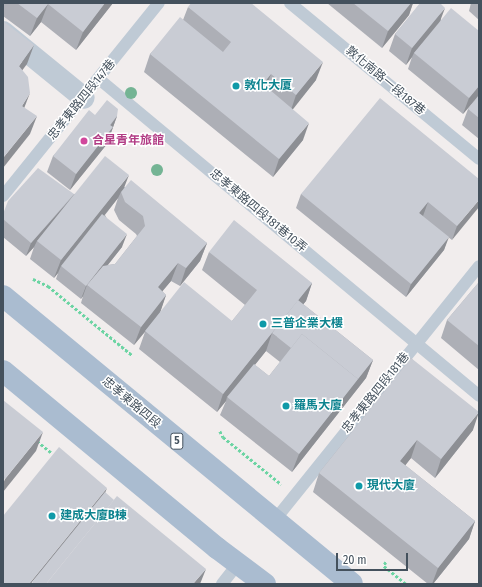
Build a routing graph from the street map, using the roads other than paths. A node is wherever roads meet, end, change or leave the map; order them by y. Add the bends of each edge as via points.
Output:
1 (159, 3) edge
2 (290, 3) edge
3 (3, 32) edge
4 (99, 79) junction
5 (84, 98) junction
6 (479, 159) edge
7 (3, 196) edge
8 (479, 266) edge
9 (3, 296) edge
10 (416, 343) junction
11 (3, 371) edge
12 (479, 396) edge
13 (274, 521) junction
14 (239, 562) junction
15 (222, 584) edge
16 (265, 584) edge
17 (352, 584) edge

1 - 4 lane, 忠孝東路四段147巷
2 - 6 lane, 敦化南路一段187巷
3 - 5 street
4 - 5 lane, 忠孝東路四段147巷
4 - 10 lane, 忠孝東路四段181巷10弄
5 - 7 lane, 忠孝東路四段147巷
8 - 10 lane, 忠孝東路四段181巷
9 - 13 main road, 忠孝東路四段 / 5
10 - 12 lane, 忠孝東路四段181巷10弄
10 - 13 lane, 忠孝東路四段181巷
11 - 14 main road via 217,548
13 - 17 main road, 忠孝東路四段 / 5
14 - 15 lane
14 - 16 main road

